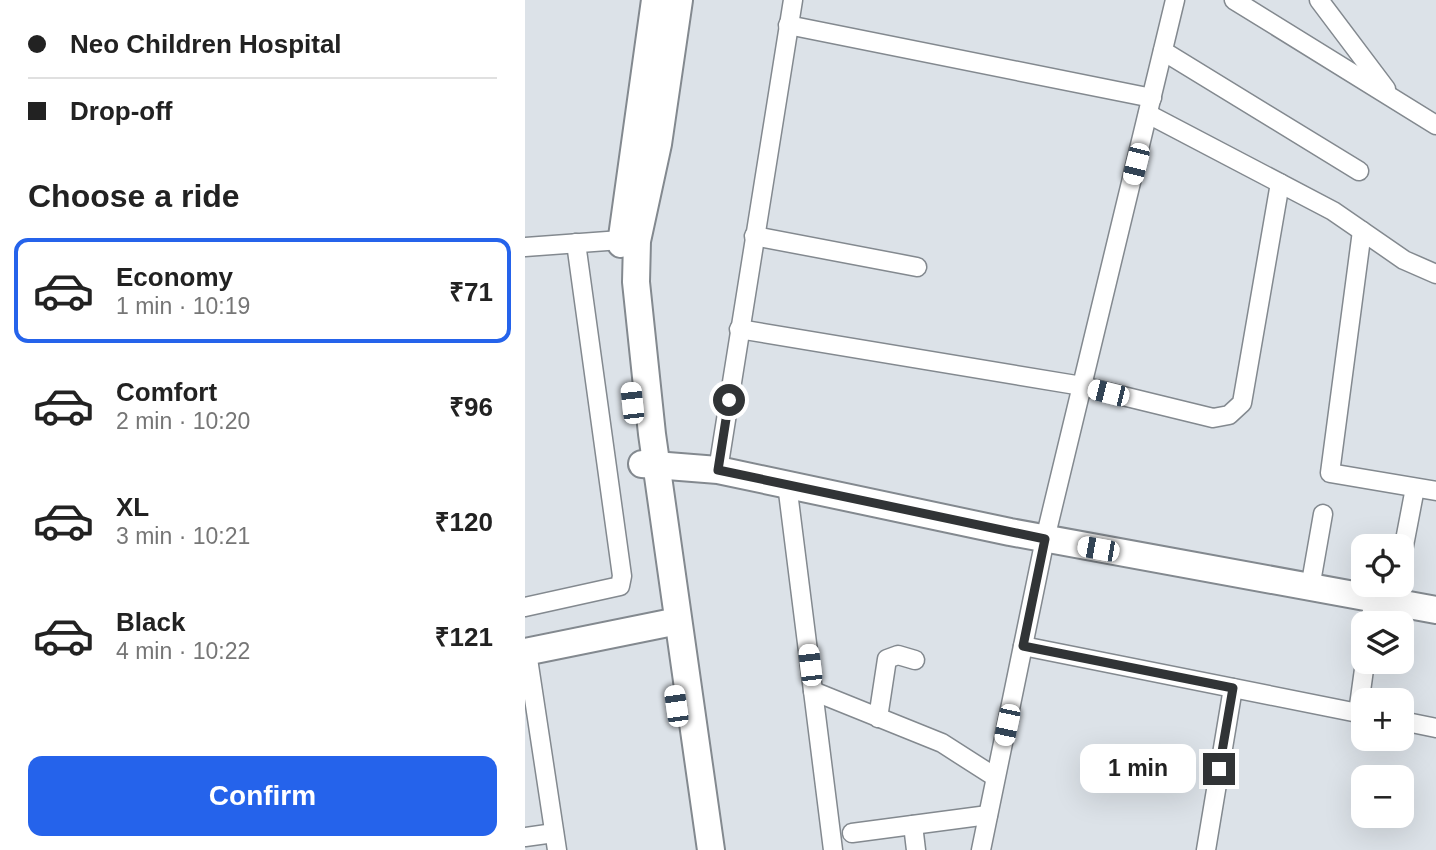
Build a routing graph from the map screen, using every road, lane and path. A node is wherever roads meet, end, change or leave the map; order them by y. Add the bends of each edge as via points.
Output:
1 (656, 0) edge
2 (679, 0) edge
3 (793, 0) edge
4 (1175, 0) edge
5 (1234, 0) edge
6 (1319, 0) edge
7 (788, 25) junction
8 (1163, 51) junction
9 (1393, 98) junction
10 (1150, 106) junction
11 (1436, 125) edge
12 (1359, 171) dead end
13 (1280, 183) junction
14 (1362, 231) junction
15 (754, 236) junction
16 (621, 240) junction
17 (576, 243) junction
18 (525, 247) edge
19 (917, 267) dead end
20 (1436, 274) edge
21 (739, 330) junction
22 (1082, 386) junction
23 (649, 464) junction
24 (718, 470) junction
25 (787, 484) junction
26 (1415, 488) junction
27 (1436, 491) edge
28 (1323, 514) dead end
29 (1406, 534) edge
30 (1045, 539) junction
31 (1310, 588) junction
32 (1383, 602) edge
33 (525, 607) edge
34 (1436, 610) edge
35 (671, 624) junction
36 (1023, 646) junction
37 (526, 652) edge
38 (915, 660) dead end
39 (1233, 688) junction
40 (813, 691) junction
41 (1351, 711) edge
42 (878, 718) junction
43 (1414, 724) edge
44 (1436, 728) edge
45 (995, 777) junction
46 (988, 815) junction
47 (913, 825) junction
48 (852, 833) dead end
49 (525, 837) edge
50 (555, 842) edge
51 (695, 850) edge
52 (711, 850) edge
53 (833, 850) edge
54 (916, 850) edge
55 (981, 850) edge
56 (1206, 850) edge

1 - 16 main road
2 - 23 main road via 658,144 637,241
3 - 7 street
4 - 8 street
5 - 9 street
6 - 9 street
7 - 10 street
7 - 15 street
8 - 10 street
8 - 12 street
9 - 11 street
10 - 13 street
10 - 22 street
13 - 14 street
13 - 22 street via 1242,403 1229,415 1213,418
14 - 20 street via 1404,260
14 - 26 street via 1330,473
15 - 19 street
15 - 21 street
16 - 17 street
16 - 23 main road via 619,283
17 - 18 street
17 - 33 street via 622,576 620,586
21 - 22 street
21 - 24 street
22 - 30 street
23 - 24 main road
23 - 35 main road
24 - 25 main road
25 - 30 main road
25 - 40 street
26 - 27 street
26 - 29 street
28 - 31 street
30 - 31 main road
30 - 36 street
31 - 32 main road
32 - 34 main road
35 - 37 main road
35 - 51 main road
35 - 52 main road
36 - 39 street
36 - 45 street
37 - 50 street
38 - 42 street via 898,655 887,659
39 - 41 street
39 - 56 street
40 - 42 street
40 - 53 street
42 - 45 street via 942,743
43 - 44 street
45 - 46 street
46 - 47 street
46 - 55 street
47 - 48 street
47 - 54 street
49 - 50 street

